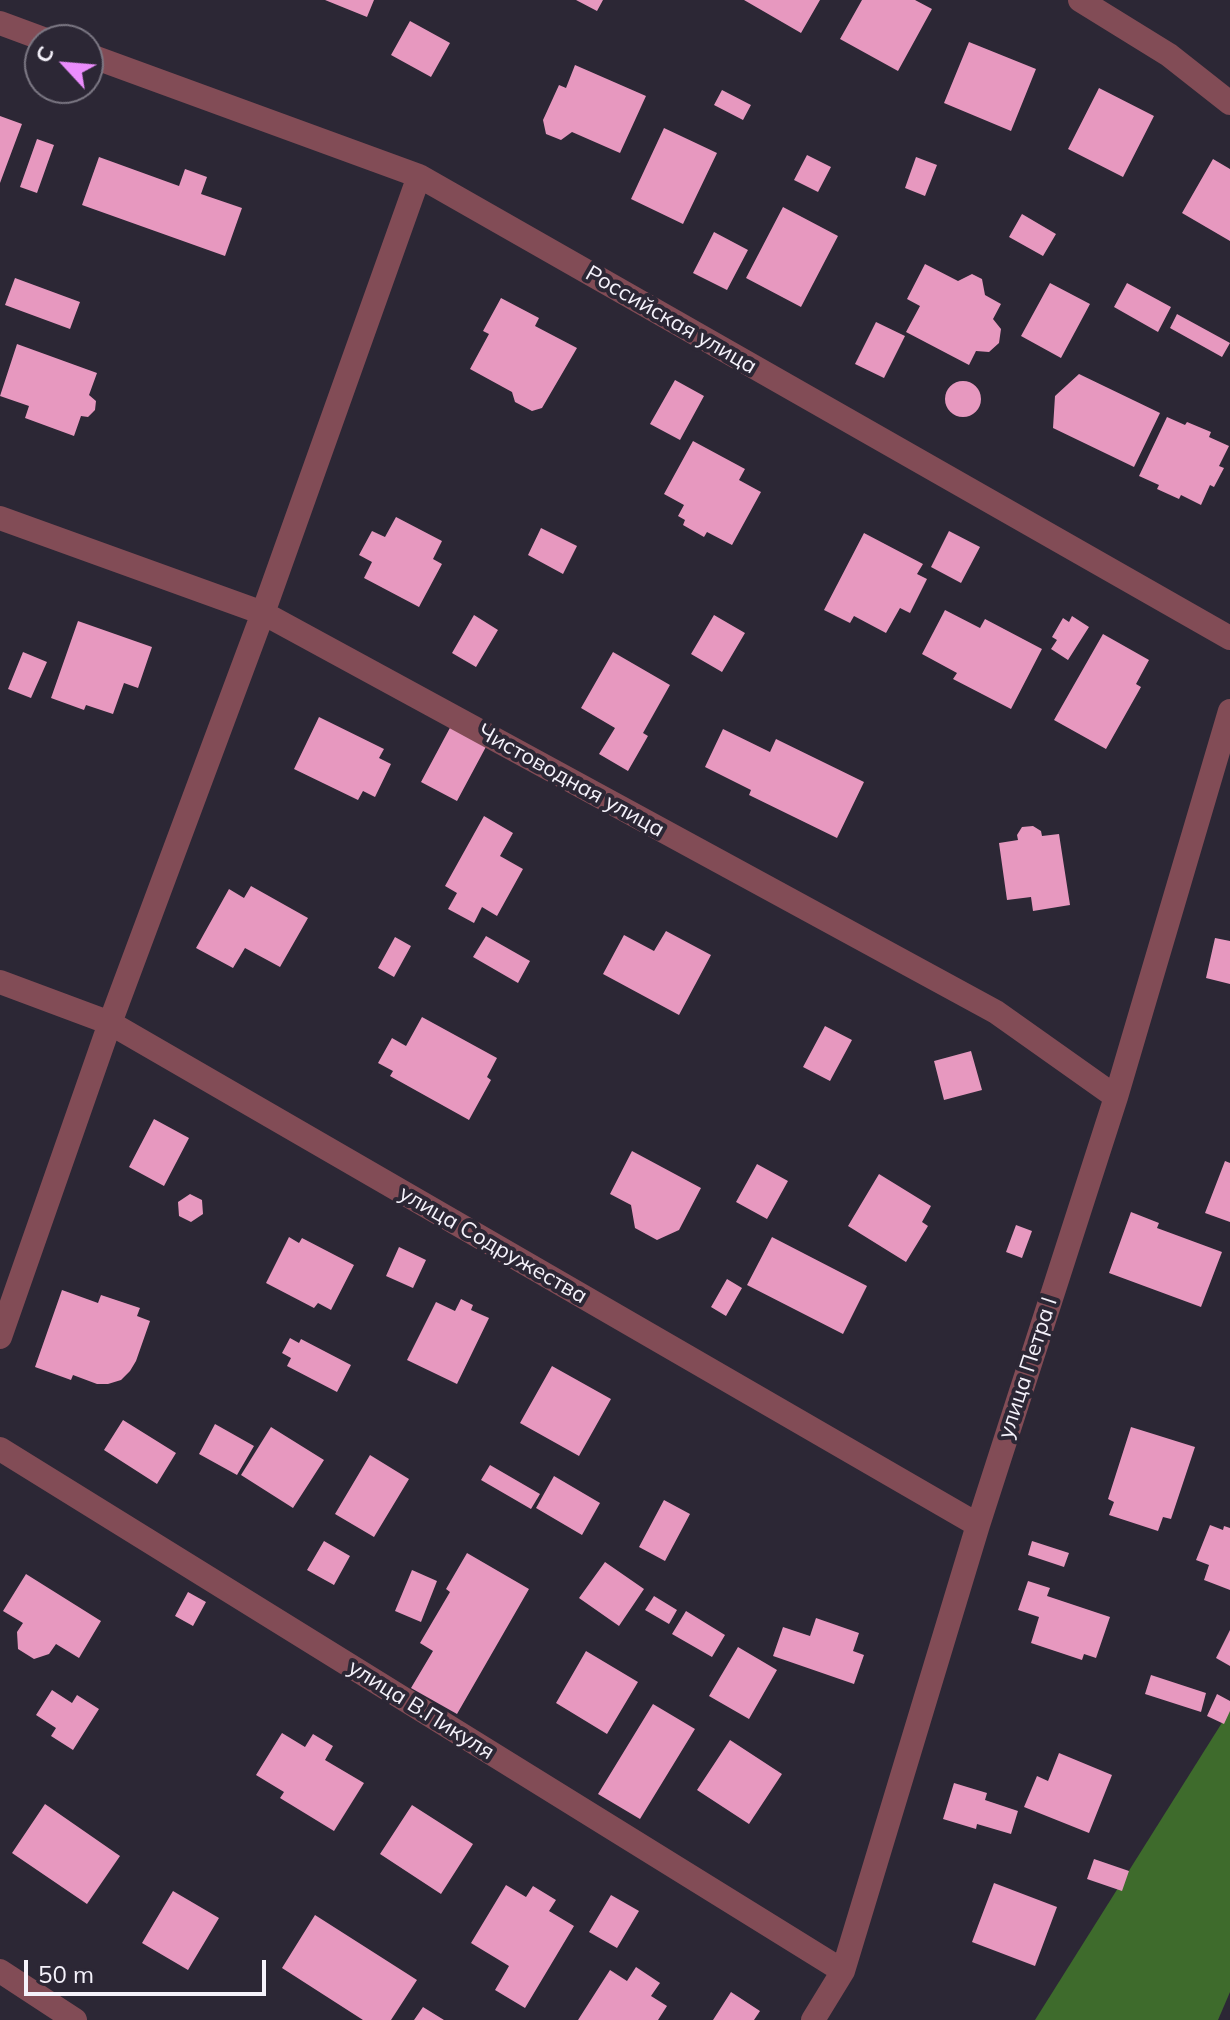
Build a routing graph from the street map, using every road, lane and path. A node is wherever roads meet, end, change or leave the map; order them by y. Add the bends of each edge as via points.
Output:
1 (1080, 0) edge
2 (0, 23) edge
3 (24, 32) edge
4 (104, 61) edge
5 (1230, 103) edge
6 (419, 176) junction
7 (0, 518) edge
8 (263, 613) junction
9 (1230, 638) edge
10 (1230, 711) edge
11 (0, 982) edge
12 (110, 1023) junction
13 (1116, 1097) junction
14 (0, 1337) edge
15 (0, 1449) edge
16 (978, 1525) junction
17 (0, 1971) edge
18 (843, 1971) junction
19 (75, 2020) edge
20 (813, 2020) edge

1 - 5 street via 1169,55
2 - 3 street
4 - 6 street, Российская улица
6 - 8 street
6 - 9 street, Российская улица
7 - 8 street, Чистоводная улица
8 - 12 street
8 - 13 street, Чистоводная улица via 996,1012
10 - 13 street, улица Петра I
11 - 12 street, улица Содружества
12 - 14 street
12 - 16 street, улица Содружества
13 - 16 street, улица Петра I
15 - 18 street, улица В.Пикуля
16 - 18 street, улица Петра I
17 - 19 street
18 - 20 street, улица Петра I

